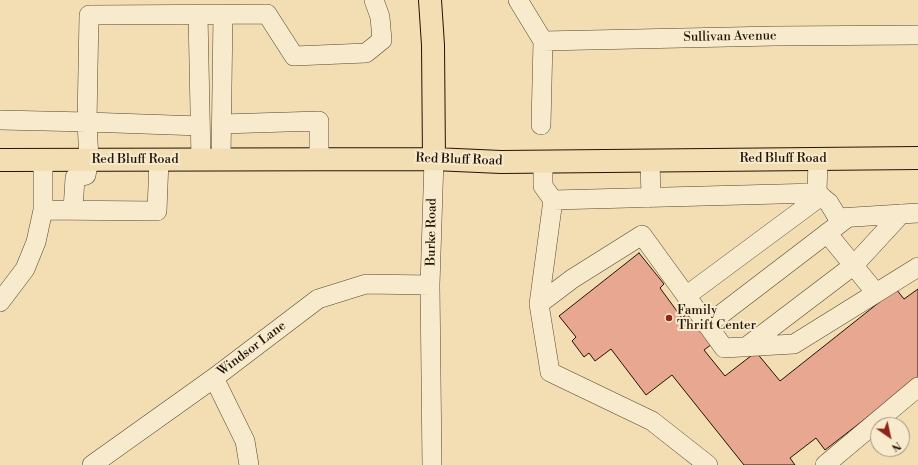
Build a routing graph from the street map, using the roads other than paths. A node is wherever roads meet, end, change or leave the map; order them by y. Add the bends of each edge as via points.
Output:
1 (374, 0) edge
2 (430, 0) edge
3 (518, 0) edge
4 (198, 14) junction
5 (223, 14) junction
6 (918, 35) edge
7 (543, 41) junction
8 (0, 120) edge
9 (88, 122) junction
10 (222, 124) junction
11 (541, 125) dead end
12 (200, 126) junction
13 (434, 158) junction
14 (918, 158) edge
15 (211, 159) junction
16 (319, 159) junction
17 (818, 159) junction
18 (0, 160) edge
19 (43, 160) junction
20 (89, 160) junction
21 (159, 160) junction
22 (650, 160) junction
23 (543, 162) junction
24 (819, 195) junction
25 (651, 198) junction
26 (553, 200) junction
27 (43, 210) junction
28 (73, 210) junction
29 (909, 214) edge
30 (847, 218) junction
31 (827, 233) junction
32 (854, 265) junction
33 (918, 267) edge
34 (430, 284) junction
35 (876, 293) junction
36 (686, 296) junction
37 (0, 302) edge
38 (539, 304) junction
39 (707, 325) junction
40 (746, 347) junction
41 (214, 378) junction
42 (918, 387) edge
43 (92, 465) edge
44 (249, 465) edge
45 (432, 465) edge
46 (708, 465) edge
47 (824, 465) edge

1 - 5 street via 380,17 382,40 366,53 294,56 267,14
2 - 13 main road, Burke Road
3 - 7 street
4 - 5 street
4 - 9 street via 89,15
4 - 12 street
5 - 10 street
6 - 7 street, Sullivan Avenue
7 - 11 street
8 - 9 street
9 - 12 street
9 - 20 street
10 - 15 street
10 - 16 street via 319,121
12 - 15 street
13 - 16 main road, Red Bluff Road
13 - 23 main road, Red Bluff Road
13 - 34 street, Burke Road
14 - 17 main road, Red Bluff Road
15 - 16 main road, Red Bluff Road
15 - 21 main road, Red Bluff Road
17 - 22 main road, Red Bluff Road
17 - 24 street
18 - 19 main road, Red Bluff Road
19 - 20 main road, Red Bluff Road
19 - 27 street
20 - 21 main road, Red Bluff Road
20 - 28 street via 86,175 75,178
21 - 28 street via 157,211
22 - 23 main road, Red Bluff Road
22 - 25 street
23 - 26 street via 544,186
24 - 25 street
24 - 30 street via 829,203 838,218
24 - 36 street
25 - 26 street
26 - 38 street
27 - 28 street
27 - 37 street via 36,242 25,269
29 - 30 street
29 - 32 street
30 - 31 street
31 - 32 street
31 - 39 street
32 - 35 street
32 - 40 street
33 - 35 street
34 - 41 street, Windsor Lane via 366,284 318,299
34 - 45 street, Burke Road
35 - 40 street via 794,344
36 - 38 street via 642,235 572,279
36 - 39 street
38 - 46 street via 550,372 652,421
39 - 40 street via 724,348
41 - 43 street, Windsor Lane
41 - 44 street via 245,441
42 - 47 street

